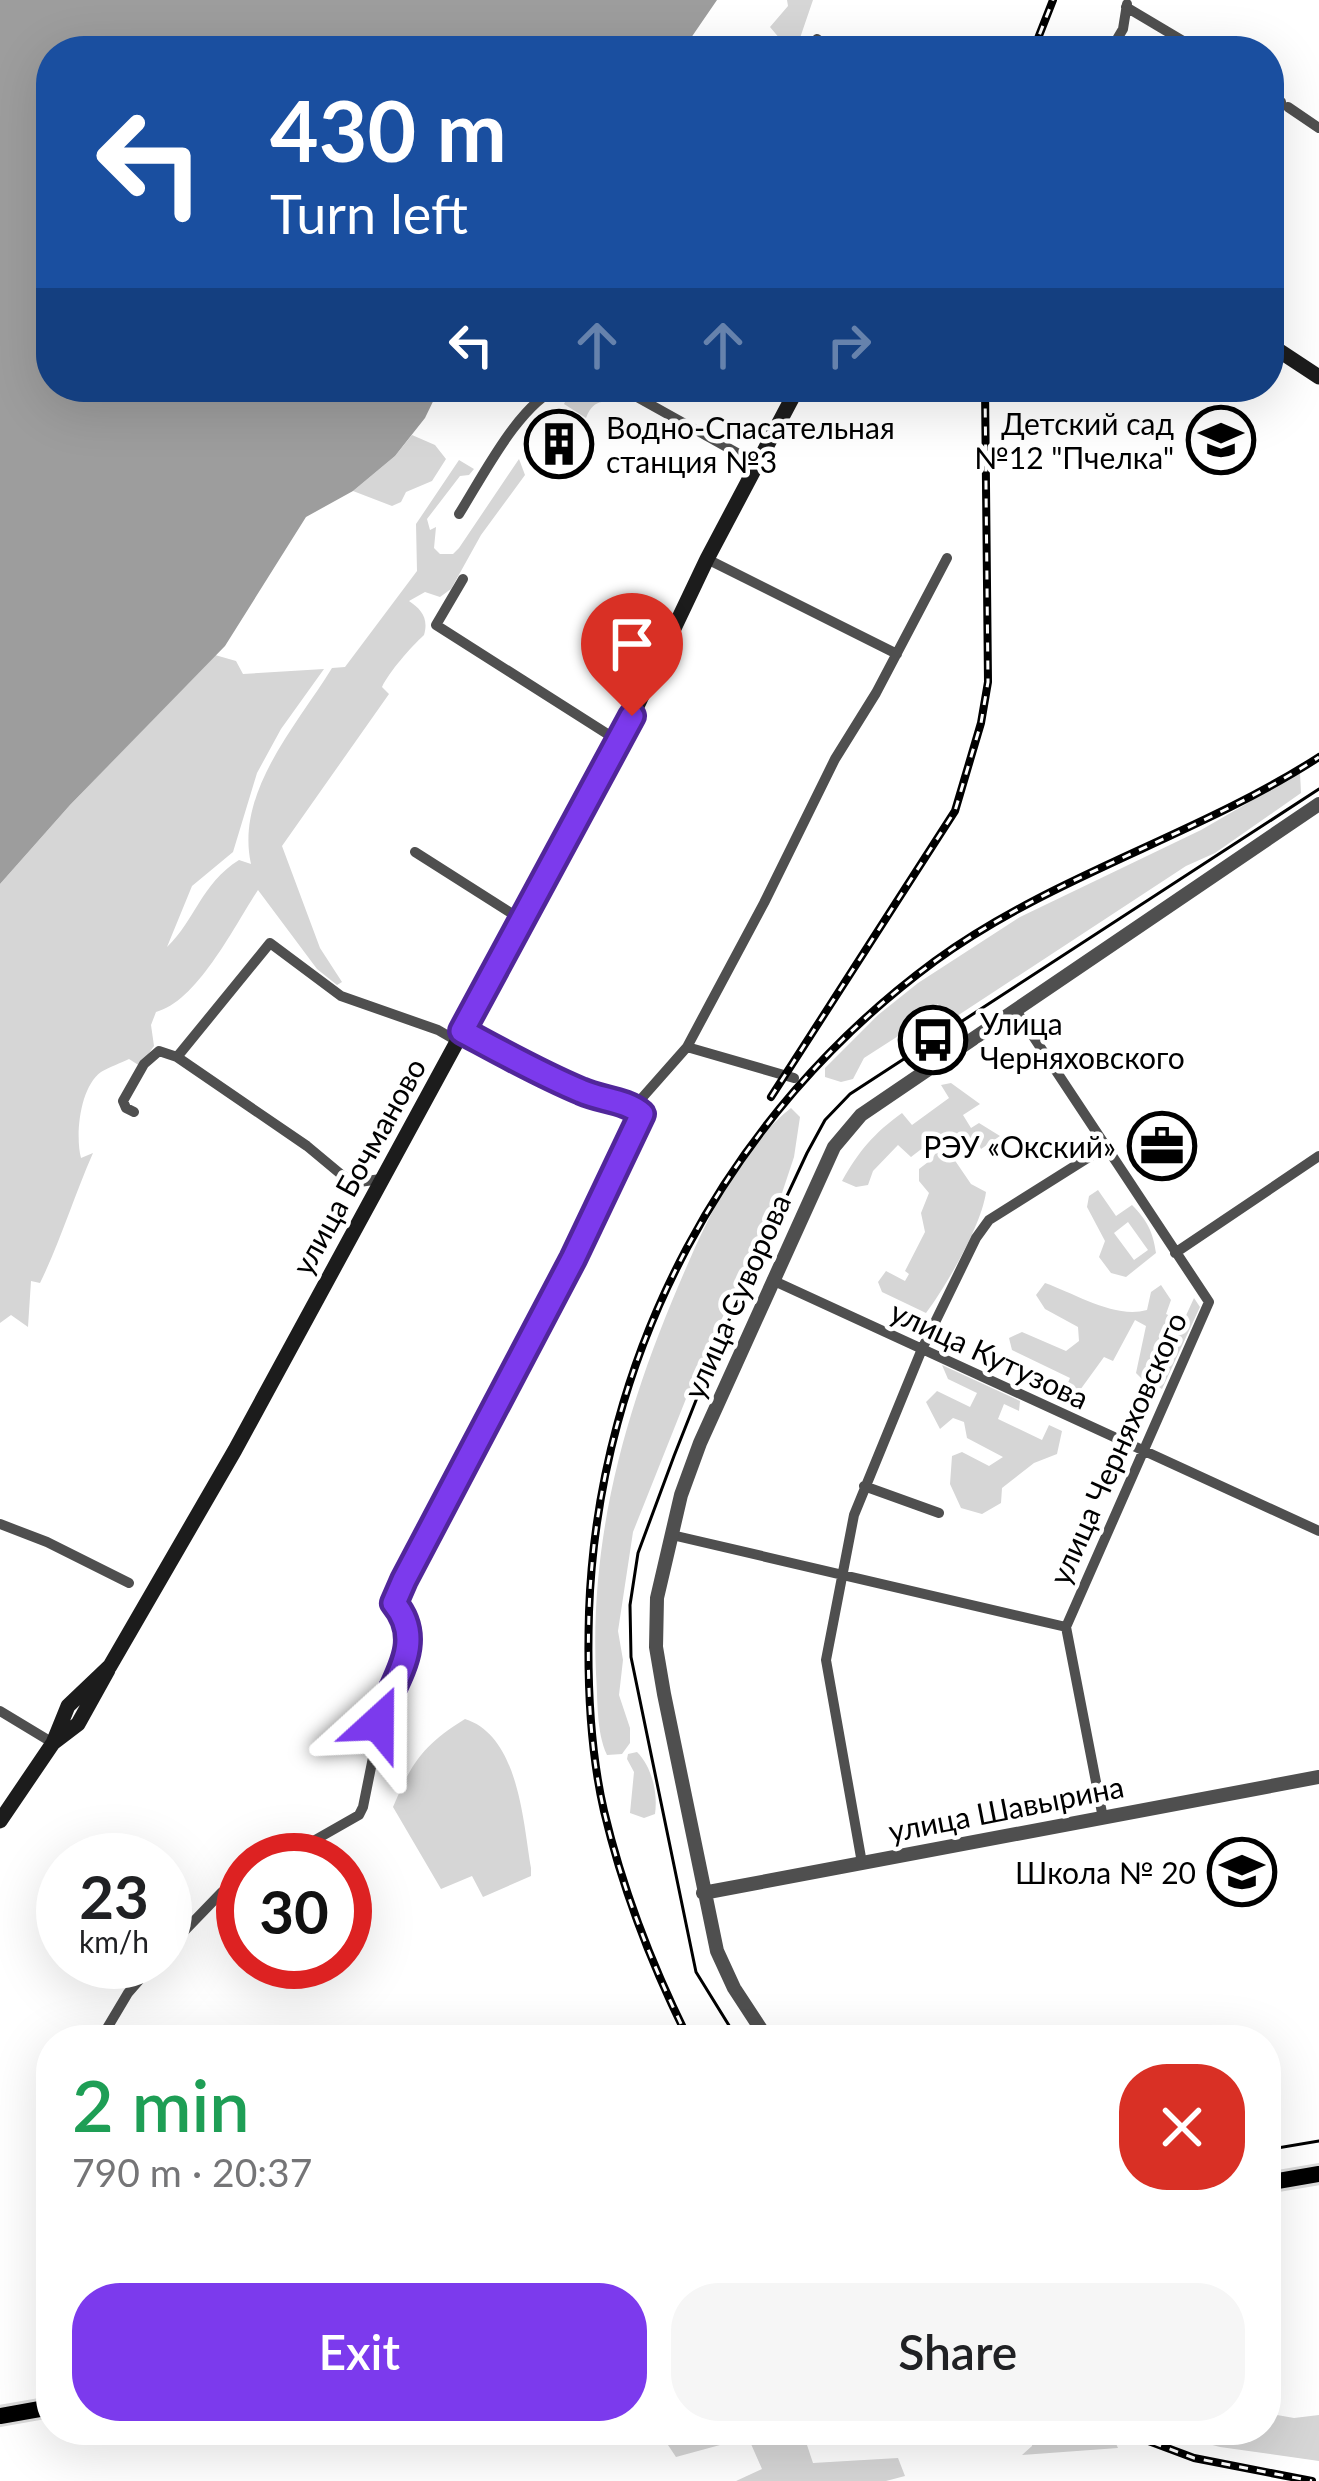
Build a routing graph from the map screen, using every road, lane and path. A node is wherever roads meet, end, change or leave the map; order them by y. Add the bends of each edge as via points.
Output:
1 (1127, 3) edge
2 (1119, 36) edge
3 (1177, 36) edge
4 (1284, 105) edge
5 (1319, 128) edge
6 (1284, 354) edge
7 (1319, 377) edge
8 (539, 402) edge
9 (646, 402) edge
10 (790, 402) edge
11 (757, 464) junction
12 (459, 514) dead end
13 (947, 557) dead end
14 (707, 559) junction
15 (463, 579) dead end
16 (896, 654) junction
17 (620, 742) junction
18 (1318, 807) edge
19 (415, 852) dead end
20 (522, 920) junction
21 (1015, 1009) junction
22 (460, 1036) junction
23 (687, 1047) junction
24 (177, 1058) junction
25 (794, 1078) dead end
26 (634, 1107) junction
27 (134, 1112) dead end
28 (1106, 1147) junction
29 (1319, 1156) edge
30 (381, 1179) junction
31 (1175, 1253) junction
32 (772, 1280) junction
33 (922, 1349) junction
34 (1144, 1452) junction
35 (864, 1486) junction
36 (940, 1513) dead end
37 (0, 1524) edge
38 (1319, 1531) edge
39 (672, 1535) junction
40 (843, 1575) junction
41 (129, 1583) dead end
42 (1066, 1628) junction
43 (0, 1711) edge
44 (53, 1743) junction
45 (1319, 1777) edge
46 (1103, 1817) junction
47 (0, 1821) edge
48 (327, 1833) edge
49 (862, 1863) junction
50 (703, 1893) junction
51 (216, 1898) edge
52 (192, 1923) edge
53 (134, 1989) edge
54 (109, 2025) edge
55 (759, 2025) edge
56 (1319, 2174) edge
57 (1281, 2180) edge
58 (36, 2410) edge
59 (0, 2416) edge

1 - 2 street
1 - 3 street
4 - 5 street
6 - 7 main road
8 - 12 street
9 - 11 street
10 - 11 main road, улица Бочманово
11 - 14 main road, улица Бочманово
13 - 16 street
14 - 16 street
14 - 17 main road, улица Бочманово
15 - 17 street via 436,625
16 - 23 street
17 - 20 main road, улица Бочманово
18 - 21 street, улица Суворова
19 - 20 street
20 - 22 main road, улица Бочманово
21 - 28 street, улица Черняховского
21 - 32 street, улица Суворова via 861,1115 834,1148
22 - 24 street via 341,996 270,943
22 - 26 street
22 - 30 main road, улица Бочманово
23 - 25 street
23 - 26 street
24 - 27 street via 159,1051 144,1064 123,1101
24 - 30 street via 344,1176
26 - 48 street via 642,1114 573,1259 394,1603 410,1652 385,1698 364,1807
28 - 31 street, улица Черняховского
28 - 33 street via 989,1220
29 - 31 street
30 - 44 main road, улица Бочманово via 78,1724
31 - 34 street, улица Черняховского via 1209,1302
32 - 33 street, улица Кутузова
32 - 39 street, улица Суворова via 700,1443
33 - 34 street, улица Кутузова
33 - 35 street
34 - 38 street, улица Кутузова
34 - 42 street, улица Черняховского
35 - 36 street
35 - 40 street
37 - 41 street
39 - 40 street
39 - 50 street, улица Суворова via 656,1647
40 - 42 street
40 - 49 street via 826,1660
42 - 46 street, улица Черняховского
43 - 44 street
44 - 47 main road
45 - 46 street, улица Шавырина
46 - 49 street, улица Шавырина
49 - 50 street, улица Шавырина
50 - 55 street, улица Суворова via 724,1970
51 - 52 street
53 - 54 street
56 - 57 main road
58 - 59 main road

